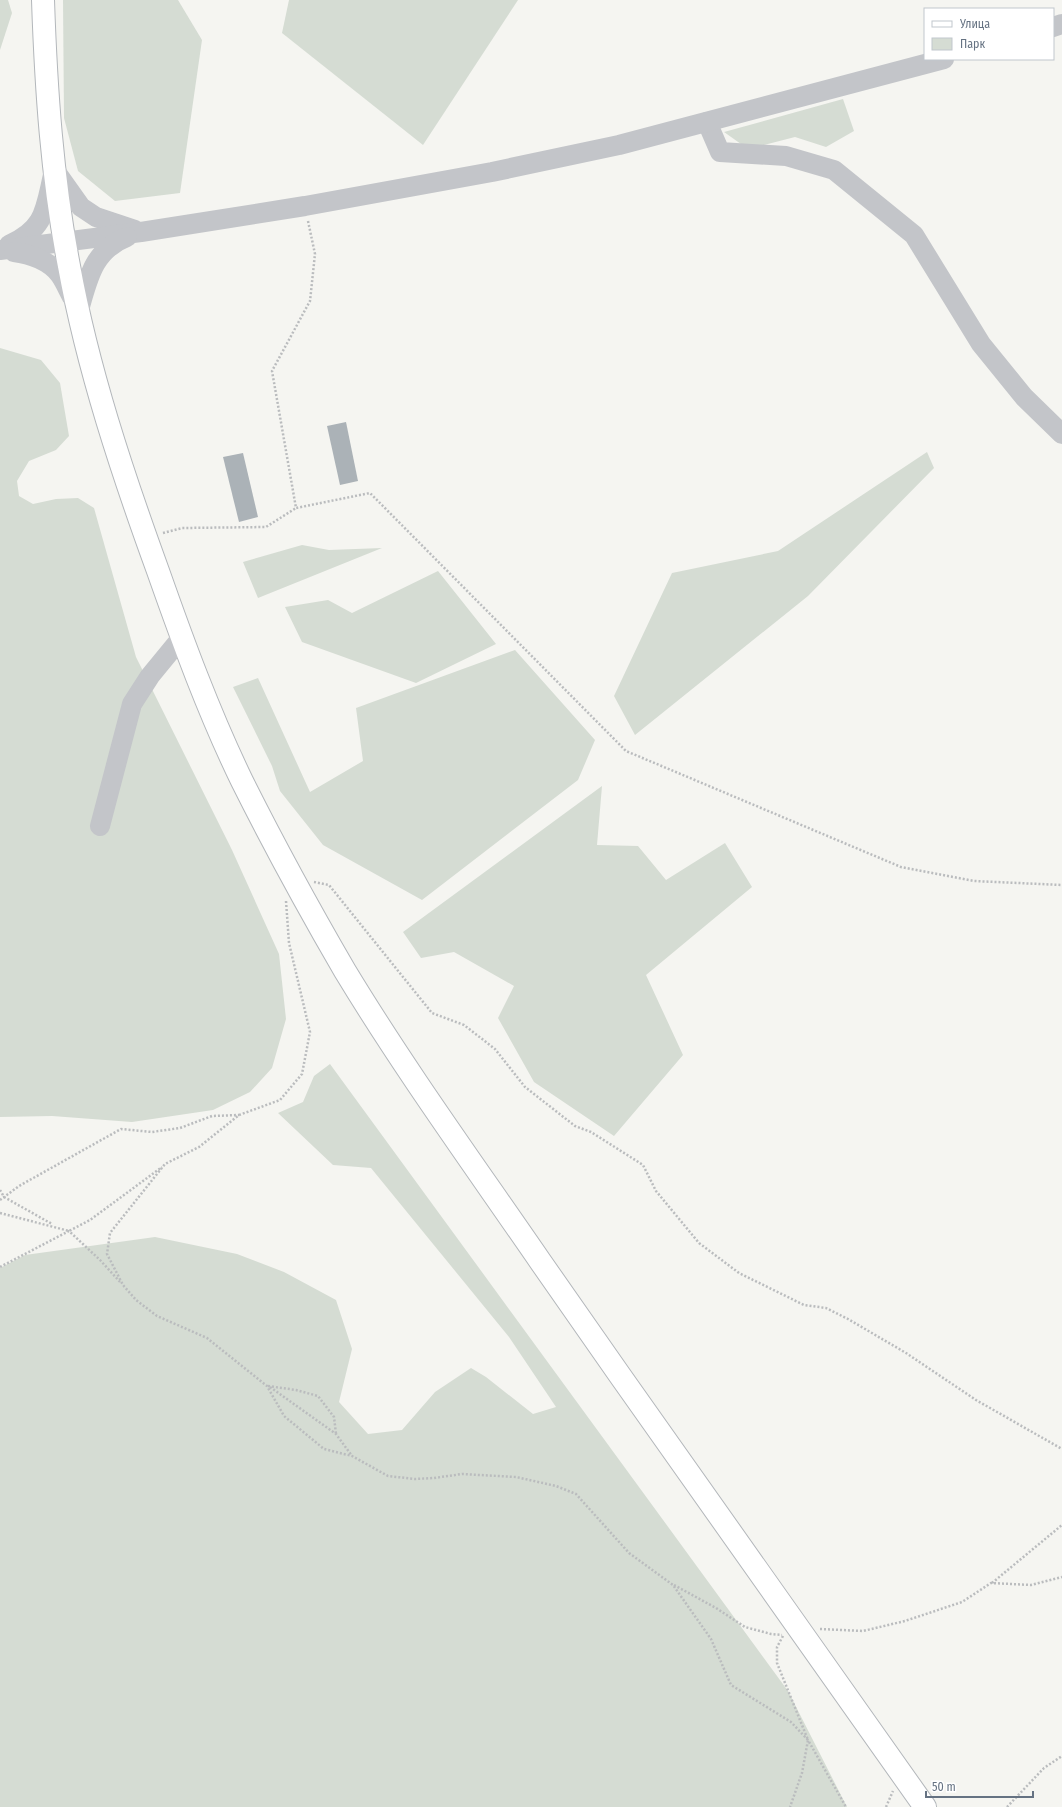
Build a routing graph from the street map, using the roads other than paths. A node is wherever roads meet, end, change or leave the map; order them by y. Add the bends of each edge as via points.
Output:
1 (43, 0) edge
2 (940, 60) edge
3 (708, 122) junction
4 (54, 169) junction
5 (141, 232) junction
6 (64, 242) junction
7 (0, 250) edge
8 (79, 310) junction
9 (1062, 434) edge
10 (182, 637) junction
11 (100, 826) dead end
12 (925, 1807) edge

1 - 4 main road
2 - 3 street
3 - 5 street via 619,145 492,172 305,206
3 - 9 street via 720,152 786,156 834,170 914,235 981,344 1024,398
4 - 5 street via 81,207 96,217
4 - 6 main road
4 - 7 street via 40,221 31,233
5 - 6 street
5 - 8 street via 118,241 96,260
6 - 7 street
6 - 8 main road
7 - 8 street via 36,257 49,265 60,275
8 - 10 main road via 105,411
10 - 11 street via 150,676 132,704
10 - 12 main road via 213,717 242,780 346,971 410,1072 654,1425 791,1632

